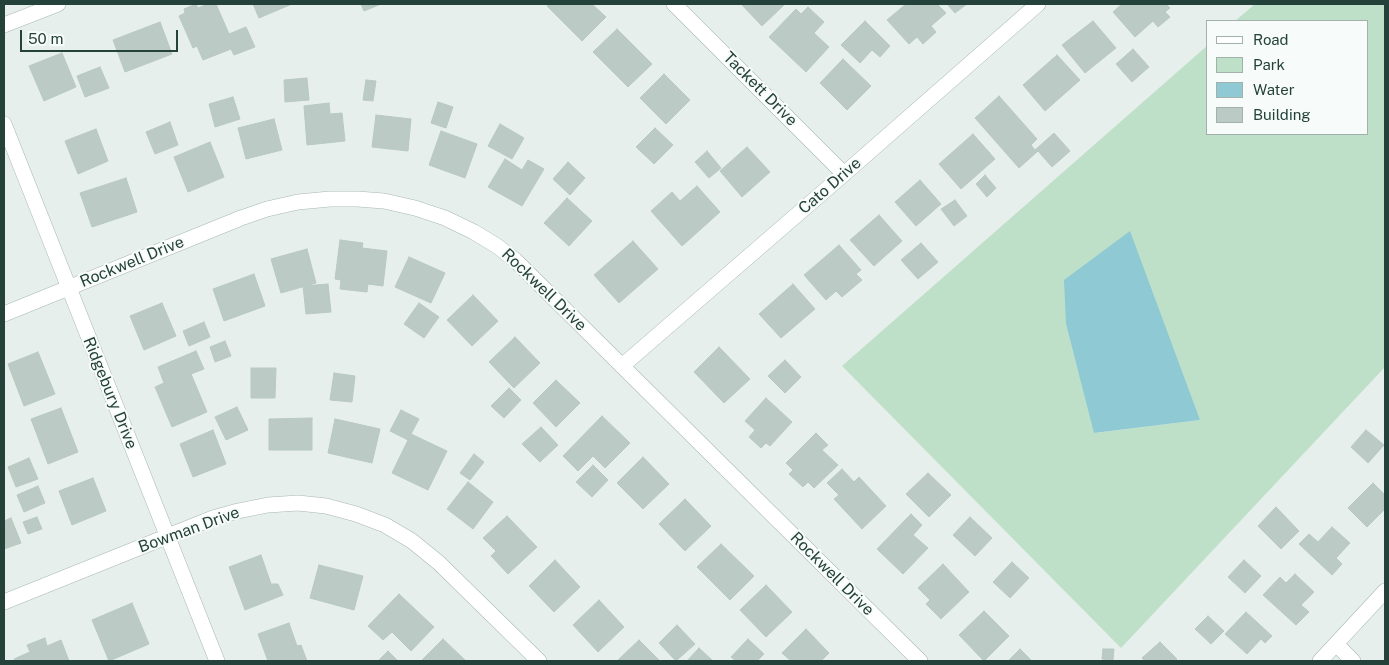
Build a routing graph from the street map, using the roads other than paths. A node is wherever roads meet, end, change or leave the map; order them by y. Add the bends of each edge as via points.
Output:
1 (58, 4) edge
2 (674, 4) edge
3 (1038, 4) edge
4 (4, 25) edge
5 (4, 124) edge
6 (844, 174) junction
7 (69, 288) junction
8 (4, 314) edge
9 (622, 366) junction
10 (167, 537) junction
11 (1385, 592) edge
12 (4, 602) edge
13 (1336, 644) junction
14 (217, 661) edge
15 (539, 661) edge
16 (920, 661) edge
17 (1320, 661) edge
18 (1352, 661) edge

1 - 4 street
2 - 6 street, Tackett Drive
3 - 6 street, Cato Drive
5 - 7 street, Ridgebury Drive
6 - 9 street, Cato Drive
7 - 8 street, Rockwell Drive
7 - 9 street, Rockwell Drive via 267,209 330,199 384,201 445,218 497,246
7 - 10 street, Ridgebury Drive
9 - 16 street, Rockwell Drive
10 - 12 street, Bowman Drive
10 - 14 street, Ridgebury Drive
10 - 15 street, Bowman Drive via 238,510 268,505 298,503 356,514 385,525 439,562
11 - 13 street
13 - 17 street
13 - 18 street

